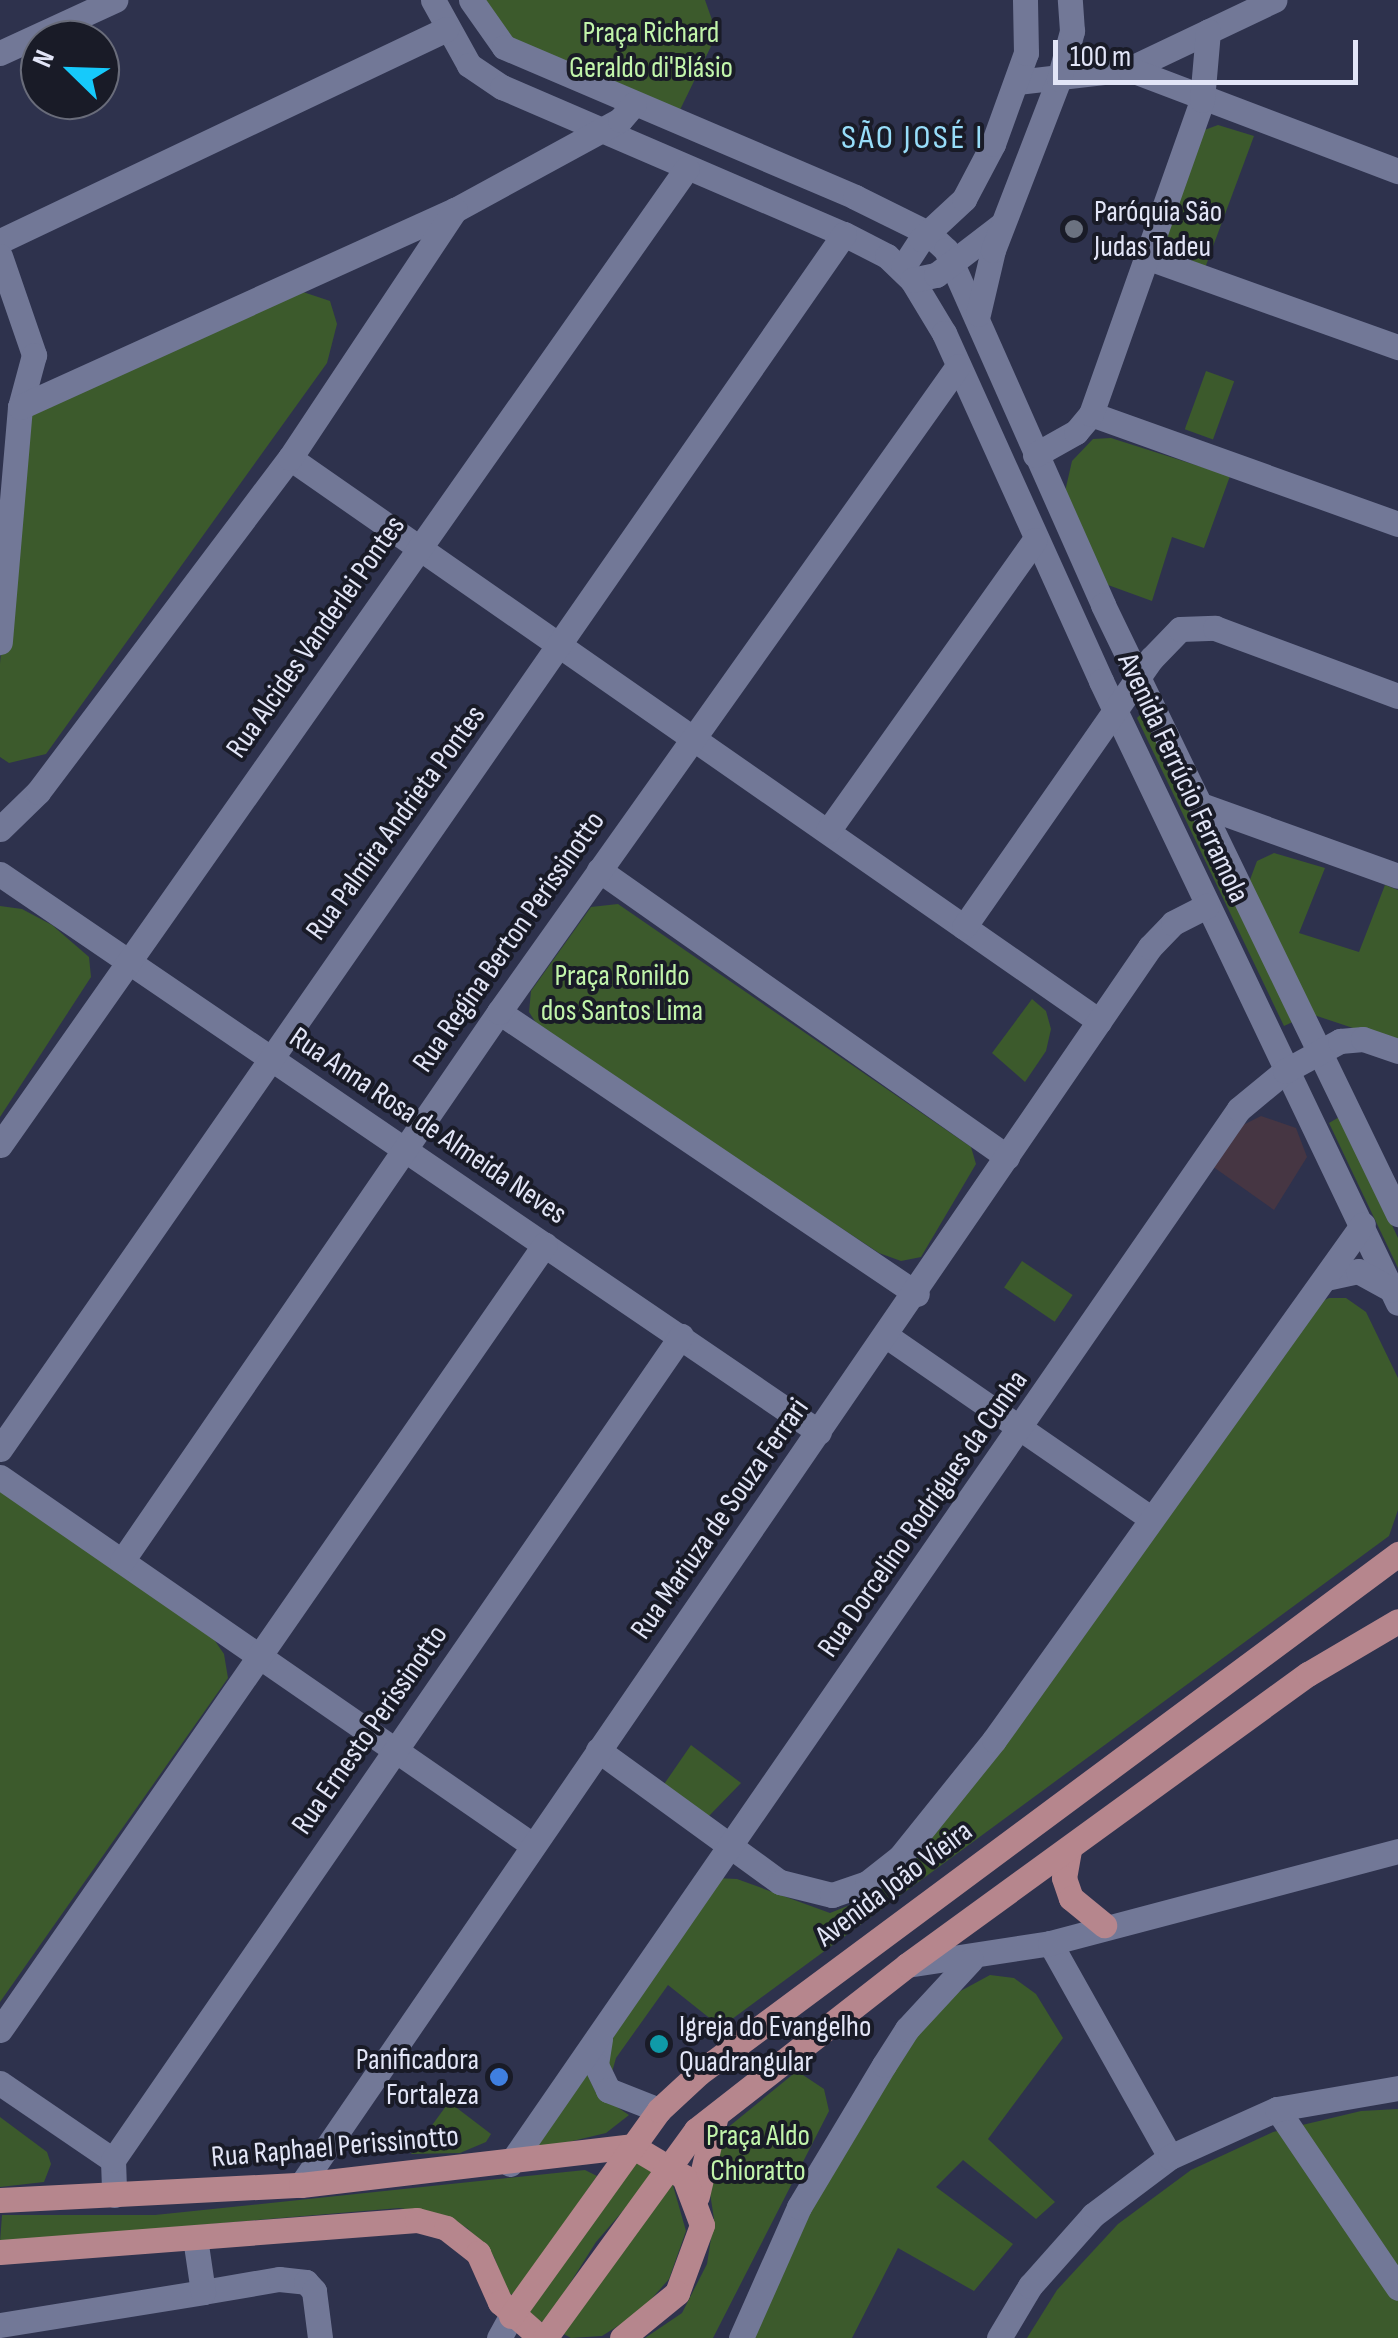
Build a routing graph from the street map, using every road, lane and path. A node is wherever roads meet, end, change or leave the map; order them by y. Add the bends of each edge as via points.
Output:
1 (115, 0) edge
2 (433, 0) edge
3 (471, 0) edge
4 (1025, 0) edge
5 (1070, 0) edge
6 (1274, 0) edge
7 (446, 29) junction
8 (1208, 31) junction
9 (0, 53) edge
10 (1129, 69) junction
11 (1059, 78) junction
12 (1017, 82) junction
13 (1202, 100) junction
14 (634, 104) junction
15 (598, 131) junction
16 (687, 168) junction
17 (1398, 171) edge
18 (455, 210) junction
19 (1003, 223) junction
20 (928, 233) junction
21 (844, 234) junction
22 (0, 241) edge
23 (0, 256) edge
24 (1146, 257) junction
25 (954, 262) junction
26 (908, 274) junction
27 (978, 323) junction
28 (1398, 347) edge
29 (958, 366) junction
30 (20, 408) junction
31 (1091, 414) junction
32 (1035, 455) junction
33 (290, 458) junction
34 (1398, 524) edge
35 (1035, 540) junction
36 (419, 548) junction
37 (0, 642) edge
38 (562, 646) junction
39 (1138, 680) junction
40 (1398, 696) edge
41 (1116, 714) junction
42 (692, 738) junction
43 (1200, 804) junction
44 (0, 829) edge
45 (828, 831) junction
46 (600, 870) junction
47 (0, 874) edge
48 (1398, 876) edge
49 (1207, 906) junction
50 (964, 927) junction
51 (126, 960) junction
52 (500, 1012) junction
53 (1099, 1021) junction
54 (1398, 1051) edge
55 (1319, 1052) junction
56 (269, 1057) junction
57 (1284, 1071) junction
58 (0, 1145) edge
59 (405, 1149) junction
60 (1007, 1157) junction
61 (1398, 1214) edge
62 (1363, 1224) junction
63 (545, 1244) junction
64 (1326, 1278) junction
65 (917, 1294) junction
66 (1395, 1296) edge
67 (681, 1336) junction
68 (888, 1337) junction
69 (1021, 1429) junction
70 (819, 1432) junction
71 (0, 1449) edge
72 (0, 1477) edge
73 (1150, 1518) junction
74 (1398, 1554) edge
75 (122, 1561) junction
76 (1398, 1621) edge
77 (261, 1656) junction
78 (397, 1750) junction
79 (598, 1750) junction
80 (531, 1844) junction
81 (732, 1848) junction
82 (1069, 1850) junction
83 (1398, 1850) edge
84 (1104, 1925) junction
85 (1050, 1943) junction
86 (971, 1960) junction
87 (907, 1965) junction
88 (0, 2030) edge
89 (602, 2035) junction
90 (0, 2083) edge
91 (1398, 2088) edge
92 (1277, 2109) junction
93 (659, 2110) junction
94 (718, 2112) junction
95 (632, 2146) junction
96 (1170, 2157) junction
97 (112, 2160) junction
98 (510, 2164) junction
99 (670, 2164) junction
100 (301, 2185) junction
101 (114, 2196) junction
102 (696, 2196) junction
103 (0, 2200) edge
104 (195, 2238) junction
105 (0, 2252) edge
106 (1398, 2288) edge
107 (203, 2292) junction
108 (0, 2325) edge
109 (505, 2327) edge
110 (320, 2338) edge
111 (543, 2338) edge
112 (622, 2338) edge
113 (741, 2338) edge
114 (999, 2338) edge

1 - 9 street
2 - 7 street
3 - 14 street via 504,47
4 - 12 street via 1026,53
5 - 11 street via 1072,31
6 - 8 street
7 - 15 street via 481,75
7 - 22 street
8 - 10 street
8 - 13 street
10 - 11 street
10 - 13 street
11 - 12 street
11 - 19 street
12 - 20 street via 964,200
13 - 17 street
13 - 24 street
14 - 15 street
14 - 20 street
15 - 16 street
15 - 18 street
16 - 21 street
16 - 36 street, Rua Alcides Vanderlei Pontes
18 - 30 street
18 - 33 street
19 - 25 street
19 - 27 street via 978,296
20 - 25 street
20 - 26 street
21 - 26 street
21 - 38 street, Rua Palmira Andrieta Pontes
23 - 30 street via 34,354
24 - 28 street
24 - 31 street
25 - 26 street
25 - 27 street, Avenida Ferrúcio Ferramola
26 - 29 street, Avenida Ferrúcio Ferramola
27 - 32 street, Avenida Ferrúcio Ferramola
29 - 35 street, Avenida Ferrúcio Ferramola
29 - 42 street, Rua Regina Berton Perissinotto
30 - 37 street
31 - 32 street via 1076,432
31 - 34 street
32 - 39 street, Avenida Ferrúcio Ferramola
33 - 36 street
33 - 44 street via 38,792
35 - 41 street, Avenida Ferrúcio Ferramola
35 - 45 street
36 - 38 street
36 - 51 street, Rua Alcides Vanderlei Pontes
38 - 42 street
38 - 56 street, Rua Palmira Andrieta Pontes
39 - 40 street via 1166,640 1196,626 1249,639
39 - 41 street
39 - 43 street, Avenida Ferrúcio Ferramola
41 - 49 street, Avenida Ferrúcio Ferramola
41 - 50 street
42 - 45 street
42 - 46 street, Rua Regina Berton Perissinotto
43 - 48 street
43 - 55 street, Avenida Ferrúcio Ferramola
45 - 50 street
46 - 52 street, Rua Regina Berton Perissinotto
46 - 60 street
47 - 51 street, Rua Anna Rosa de Almeida Neves
49 - 53 street, Rua Mariuza de Souza Ferrari via 1173,923 1150,947
49 - 57 street, Avenida Ferrúcio Ferramola
50 - 53 street
51 - 56 street, Rua Anna Rosa de Almeida Neves
51 - 58 street, Rua Alcides Vanderlei Pontes
52 - 59 street, Rua Regina Berton Perissinotto
52 - 65 street
53 - 60 street, Rua Mariuza de Souza Ferrari
54 - 55 street, Rua Dorcelino Rodrigues da Cunha via 1363,1039
55 - 57 street, Rua Dorcelino Rodrigues da Cunha
55 - 61 street, Avenida Ferrúcio Ferramola
56 - 59 street, Rua Anna Rosa de Almeida Neves
56 - 71 street, Rua Palmira Andrieta Pontes
57 - 62 street, Avenida Ferrúcio Ferramola
57 - 69 street, Rua Dorcelino Rodrigues da Cunha via 1228,1124
59 - 63 street, Rua Anna Rosa de Almeida Neves
59 - 75 street, Rua Regina Berton Perissinotto
60 - 65 street, Rua Mariuza de Souza Ferrari
62 - 64 street
62 - 66 street, Avenida Ferrúcio Ferramola
63 - 67 street, Rua Anna Rosa de Almeida Neves
63 - 77 street
64 - 66 street via 1358,1271
64 - 73 street
65 - 68 street, Rua Mariuza de Souza Ferrari
67 - 70 street, Rua Anna Rosa de Almeida Neves
67 - 78 street, Rua Ernesto Perissinotto
68 - 69 street
68 - 70 street, Rua Mariuza de Souza Ferrari
69 - 73 street
69 - 81 street, Rua Dorcelino Rodrigues da Cunha
70 - 79 street, Rua Mariuza de Souza Ferrari
72 - 75 street
73 - 81 street via 994,1740 900,1857 868,1884 812,1894 780,1882
74 - 93 main road, Avenida João Vieira via 823,1977
75 - 77 street
76 - 82 main road via 1308,1674
77 - 78 street
77 - 88 street
78 - 80 street
78 - 97 street, Rua Ernesto Perissinotto
79 - 80 street, Rua Mariuza de Souza Ferrari
79 - 81 street
80 - 100 street, Rua Mariuza de Souza Ferrari
81 - 89 street, Rua Dorcelino Rodrigues da Cunha
82 - 84 main road via 1064,1878 1071,1898
82 - 87 main road
83 - 84 street
84 - 85 street
85 - 86 street
85 - 96 street
86 - 87 street
86 - 113 street via 907,2029 884,2065 799,2207
87 - 94 main road
89 - 93 street via 596,2065 608,2090
89 - 98 street, Rua Dorcelino Rodrigues da Cunha
90 - 97 street
91 - 92 street
92 - 96 street
92 - 106 street
93 - 95 main road, Avenida João Vieira
94 - 99 main road
94 - 102 main road
95 - 98 main road, Rua Raphael Perissinotto
95 - 99 main road
95 - 109 main road, Avenida João Vieira
96 - 114 street via 1093,2214 1030,2286
97 - 101 street
98 - 100 main road, Rua Raphael Perissinotto
99 - 102 main road
99 - 111 main road
100 - 101 main road, Rua Raphael Perissinotto
101 - 103 main road, Rua Raphael Perissinotto
102 - 112 main road via 702,2225 677,2294
104 - 105 main road
104 - 107 street
104 - 109 main road via 416,2220 446,2228 478,2253
107 - 108 street
107 - 110 street via 279,2279 306,2282 314,2291
109 - 111 main road

